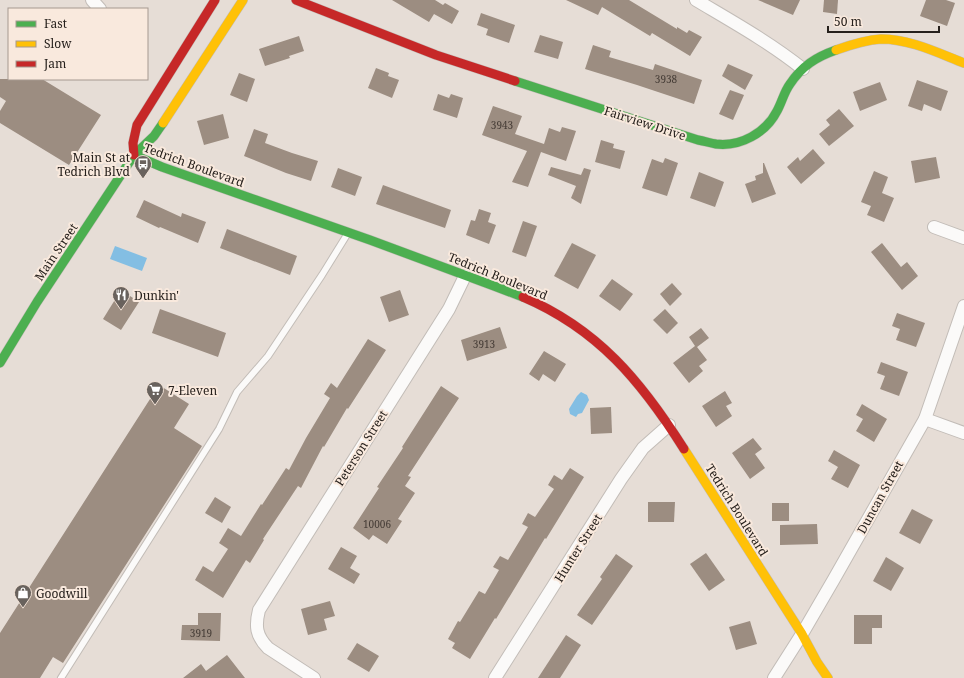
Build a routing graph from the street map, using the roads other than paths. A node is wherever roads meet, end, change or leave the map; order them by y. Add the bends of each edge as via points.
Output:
1 (92, 0) edge
2 (215, 0) edge
3 (243, 0) edge
4 (296, 0) edge
5 (696, 0) edge
6 (99, 8) edge
7 (964, 63) edge
8 (803, 69) junction
9 (134, 155) junction
10 (934, 227) dead end
11 (348, 233) junction
12 (964, 238) edge
13 (465, 276) junction
14 (964, 306) edge
15 (0, 363) edge
16 (925, 419) junction
17 (669, 426) junction
18 (964, 433) edge
19 (802, 634) junction
20 (61, 678) edge
21 (314, 678) edge
22 (495, 678) edge
23 (774, 678) edge
24 (828, 678) edge

1 - 6 street
2 - 9 street, Main Street via 137,125
3 - 9 street, Main Street via 154,136
4 - 8 street, Fairview Drive via 436,55 715,144 744,141 762,130 772,119 788,87
5 - 8 street via 767,42
7 - 8 street, Fairview Drive via 914,45 876,39 854,43 824,54
9 - 11 street, Tedrich Boulevard
9 - 15 street, Main Street
10 - 12 street
11 - 13 street, Tedrich Boulevard
11 - 20 lane via 268,356 237,392 218,429
13 - 17 street, Tedrich Boulevard via 527,298 582,329 626,369
13 - 21 street, Peterson Street via 449,309 259,610 256,620 258,633 264,644
14 - 16 street, Duncan Street
16 - 18 street
16 - 19 street, Duncan Street
17 - 19 street, Tedrich Boulevard
17 - 22 street, Hunter Street via 643,448 621,479
19 - 23 street, Duncan Street
19 - 24 street, Tedrich Boulevard

